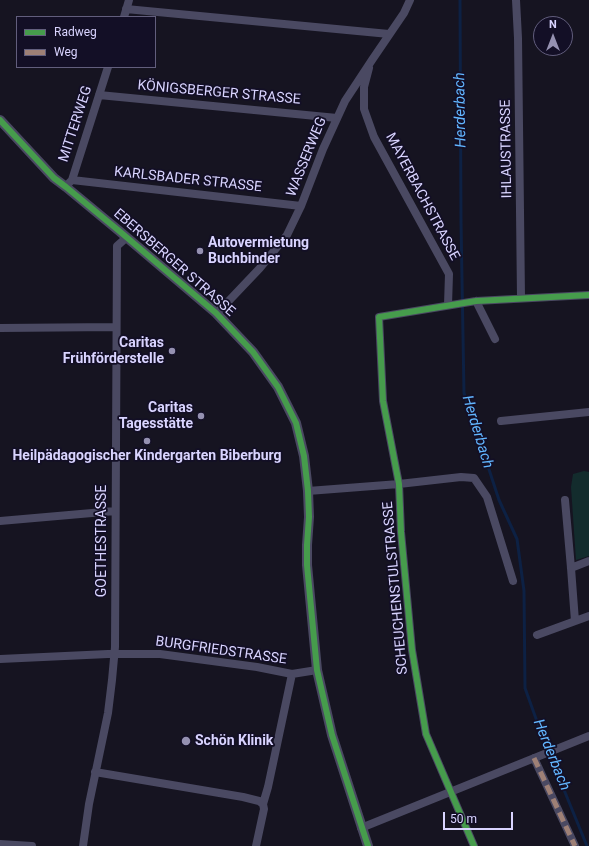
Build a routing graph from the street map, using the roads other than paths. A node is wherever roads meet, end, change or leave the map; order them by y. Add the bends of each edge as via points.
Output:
1 (130, 0) edge
2 (410, 0) edge
3 (516, 0) edge
4 (125, 13) edge
5 (389, 34) junction
6 (372, 60) junction
7 (108, 68) edge
8 (99, 95) junction
9 (337, 118) junction
10 (0, 120) edge
11 (69, 184) junction
12 (301, 206) junction
13 (126, 238) junction
14 (589, 294) edge
15 (521, 298) junction
16 (475, 301) junction
17 (449, 305) junction
18 (216, 313) junction
19 (0, 328) edge
20 (116, 328) junction
21 (495, 339) dead end
22 (589, 412) edge
23 (501, 421) dead end
24 (399, 484) junction
25 (308, 490) junction
26 (565, 500) dead end
27 (116, 511) junction
28 (0, 521) edge
29 (589, 562) edge
30 (571, 568) junction
31 (513, 581) dead end
32 (589, 616) edge
33 (575, 621) junction
34 (537, 635) dead end
35 (115, 654) junction
36 (0, 659) edge
37 (317, 670) junction
38 (292, 674) junction
39 (589, 736) edge
40 (537, 757) junction
41 (95, 772) junction
42 (450, 792) junction
43 (264, 804) junction
44 (361, 828) junction
45 (0, 844) edge
46 (32, 846) edge
47 (84, 846) edge
48 (256, 846) edge
49 (368, 846) edge
50 (474, 846) edge
51 (575, 846) edge

1 - 4 street
2 - 5 street, WASSERWEG
3 - 15 street, IHLAUSTRASSE
4 - 5 street
5 - 6 street, WASSERWEG
6 - 9 street, WASSERWEG
6 - 17 street, MAYERBACHSTRASSE via 364,87 364,109 374,137 449,274
7 - 8 street, MITTERWEG
8 - 9 street, KÖNIGSBERGER STRASSE
8 - 11 street, MITTERWEG
9 - 12 street, WASSERWEG
10 - 11 street, EBERSBERGER STRASSE via 54,178
11 - 12 street, KARLSBADER STRASSE
11 - 13 street, EBERSBERGER STRASSE
12 - 18 street, WASSERWEG via 287,235 260,268
13 - 18 street, EBERSBERGER STRASSE
13 - 20 street, GOETHESTRASSE via 117,246
14 - 15 street
15 - 16 street
16 - 17 street
16 - 21 street
17 - 24 street via 379,317 383,401
18 - 25 street, EBERSBERGER STRASSE via 253,352 278,387 296,424 304,456
19 - 20 street
20 - 27 street, GOETHESTRASSE
22 - 23 street
24 - 25 street
24 - 31 street via 461,477 474,478 487,498
24 - 42 street, SCHEUCHENSTULSTRASSE via 412,650 424,726
25 - 37 street, EBERSBERGER STRASSE via 307,565
26 - 30 street
27 - 28 street
27 - 35 street, GOETHESTRASSE
29 - 30 street
30 - 33 street
32 - 33 street
33 - 34 street
35 - 36 street, BURGFRIEDSTRASSE
35 - 38 street, BURGFRIEDSTRASSE via 160,654
35 - 41 street, GOETHESTRASSE via 108,713
37 - 38 street, BURGFRIEDSTRASSE
37 - 44 street, EBERSBERGER STRASSE via 332,735
38 - 43 street
39 - 40 street
40 - 42 street
40 - 51 street
41 - 43 street via 244,797
41 - 47 street, GOETHESTRASSE
42 - 44 street
42 - 50 street, SCHEUCHENSTULSTRASSE
43 - 48 street
44 - 49 street, EBERSBERGER STRASSE
45 - 46 street

